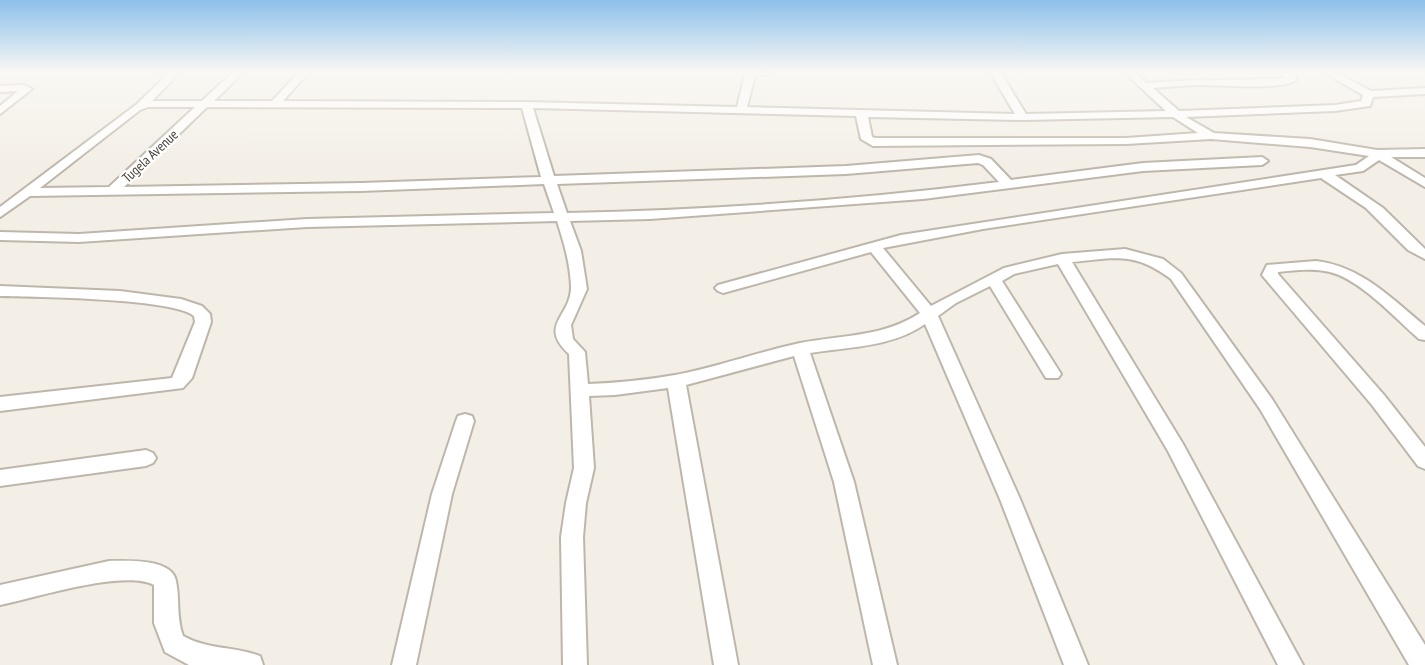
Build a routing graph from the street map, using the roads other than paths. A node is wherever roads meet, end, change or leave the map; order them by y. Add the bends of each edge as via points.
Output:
1 (743, 103) edge
2 (1014, 103) edge
3 (1162, 103) edge
4 (1366, 103) edge
5 (207, 104) junction
6 (274, 104) joint
7 (142, 105) joint
8 (527, 105) junction
9 (741, 111) junction
10 (861, 112) junction
11 (1174, 113) junction
12 (1023, 117) junction
13 (1210, 136) junction
14 (1425, 153) edge
15 (1377, 154) junction
16 (1262, 161) dead end
17 (1324, 174) junction
18 (550, 180) junction
19 (1007, 183) junction
20 (1425, 183) edge
21 (113, 190) junction
22 (28, 192) junction
23 (0, 213) edge
24 (563, 218) junction
25 (0, 236) edge
26 (874, 246) junction
27 (1425, 255) edge
28 (1062, 258) junction
29 (993, 279) junction
30 (723, 288) dead end
31 (0, 291) edge
32 (929, 314) junction
33 (1425, 335) edge
34 (800, 350) junction
35 (1052, 374) dead end
36 (676, 381) junction
37 (580, 390) junction
38 (0, 404) edge
39 (465, 421) dead end
40 (146, 458) dead end
41 (1425, 461) edge
42 (0, 478) edge
43 (0, 595) edge
44 (1422, 660) edge
45 (250, 665) edge
46 (404, 665) edge
47 (574, 665) edge
48 (726, 665) edge
49 (885, 665) edge
50 (1076, 665) edge
51 (1291, 665) edge

1 - 9 street
2 - 12 street
3 - 11 street
4 - 11 street
5 - 6 street
5 - 7 street
5 - 21 street, Tugela Avenue
6 - 8 street
7 - 22 street
8 - 9 street
8 - 18 street
9 - 10 street
10 - 12 street
10 - 13 street via 867,139 873,142 1126,141
11 - 12 street
11 - 13 street
13 - 15 street via 1310,143
14 - 15 street
15 - 17 street via 1359,168
15 - 20 street
16 - 19 street via 1143,167
17 - 26 street via 983,225
17 - 27 street via 1366,200 1404,240
18 - 19 street via 866,169 980,159
18 - 21 street
18 - 24 street
19 - 24 street via 923,195
21 - 22 street
22 - 23 street
24 - 25 street via 307,223 79,238
24 - 37 street via 579,283 572,311 563,325 565,341 577,352
26 - 30 street
26 - 32 street
28 - 29 street
28 - 44 street via 1125,253 1158,262 1176,276 1266,404
28 - 51 street via 1176,449
29 - 32 street
29 - 35 street
31 - 38 street via 142,298 196,309 203,322 183,378 177,384
32 - 34 street via 886,336
32 - 50 street via 1010,499
33 - 41 street via 1342,271 1330,267 1272,268 1270,275
34 - 36 street
34 - 49 street via 844,482
36 - 37 street
36 - 48 street
37 - 47 street via 584,468 572,537
39 - 46 street via 442,494
40 - 42 street
43 - 45 street via 109,571 148,571 165,580 166,623 174,644 196,656

